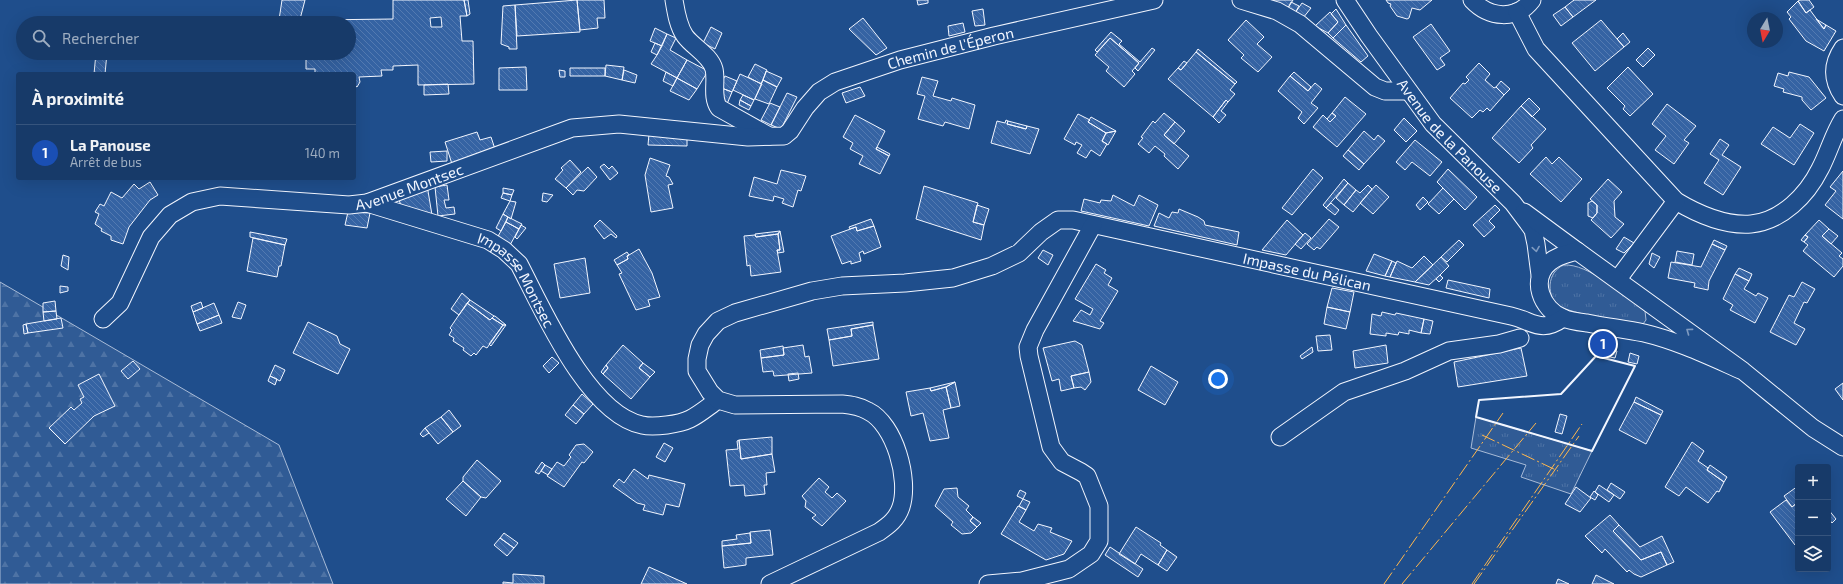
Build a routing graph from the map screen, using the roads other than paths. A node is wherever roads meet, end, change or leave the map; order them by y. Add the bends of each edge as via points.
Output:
1 (674, 0) edge
2 (1154, 0) edge
3 (1241, 0) edge
4 (1345, 0) edge
5 (1472, 0) edge
6 (1532, 0) edge
7 (1517, 12) junction
8 (1843, 48) edge
9 (1408, 91) junction
10 (1843, 96) edge
11 (1843, 119) edge
12 (770, 137) junction
13 (1676, 201) junction
14 (367, 203) junction
15 (1512, 203) junction
16 (1093, 225) junction
17 (1578, 251) junction
18 (1540, 275) junction
19 (1618, 279) junction
20 (1543, 301) junction
21 (1655, 308) junction
22 (1563, 318) junction
23 (103, 319) dead end
24 (1522, 319) junction
25 (1645, 334) junction
26 (1520, 338) dead end
27 (1743, 371) junction
28 (718, 400) junction
29 (1280, 437) dead end
30 (1843, 446) edge
31 (770, 584) edge
32 (988, 584) edge

1 - 12 street via 678,20 685,35 710,60 714,68 716,103 719,108
2 - 12 street, Chemin de l'Éperon via 900,60 835,82 819,92 790,131 784,136
3 - 9 street via 1277,11 1300,24 1375,87 1385,91
4 - 9 street, Avenue de la Panouse
5 - 7 street via 1479,8 1491,14
6 - 7 street
7 - 13 street via 1536,50
8 - 10 street via 1834,65 1834,78
9 - 15 street, Avenue de la Panouse via 1433,124
11 - 13 street via 1820,169 1803,195 1788,209 1770,219 1751,224 1731,222 1692,211
12 - 14 street, Avenue Montsec via 619,124 572,128
13 - 19 street
14 - 23 street, Avenue Montsec via 348,205 220,196 192,202 170,215 150,236 120,303
14 - 28 street, Impasse Montsec via 488,240 504,250 519,264 580,375 596,395 623,416 642,425 657,426 690,419
15 - 17 street, Avenue de la Panouse
15 -> 18 street, Avenue de la Panouse via 1533,230
16 - 24 street, Impasse du Pélican
16 - 28 street, Impasse du Pélican via 1074,220 1058,220 1019,253 992,266 953,278 842,286 812,291 735,313 718,321 706,334 697,359 697,371
16 - 32 street via 1028,347 1051,447 1062,462 1087,476 1099,506 1099,541 1091,554 1070,569 1022,581
17 - 18 street via 1560,255 1548,263
17 - 19 street
18 - 20 street, Avenue de la Panouse via 1539,284
19 - 21 street
20 - 22 street via 1550,311
20 - 24 street via 1533,314
21 - 25 street via 1656,321
27 -> 21 street
22 - 24 street, Impasse du Pélican via 1545,327
22 - 25 street
25 - 27 street via 1699,352
26 - 29 street via 1500,344 1449,351 1405,371 1344,392
27 - 30 street via 1813,428
28 - 31 street via 735,405 853,405 869,411 884,424 894,443 903,476 904,494 893,522 880,532

